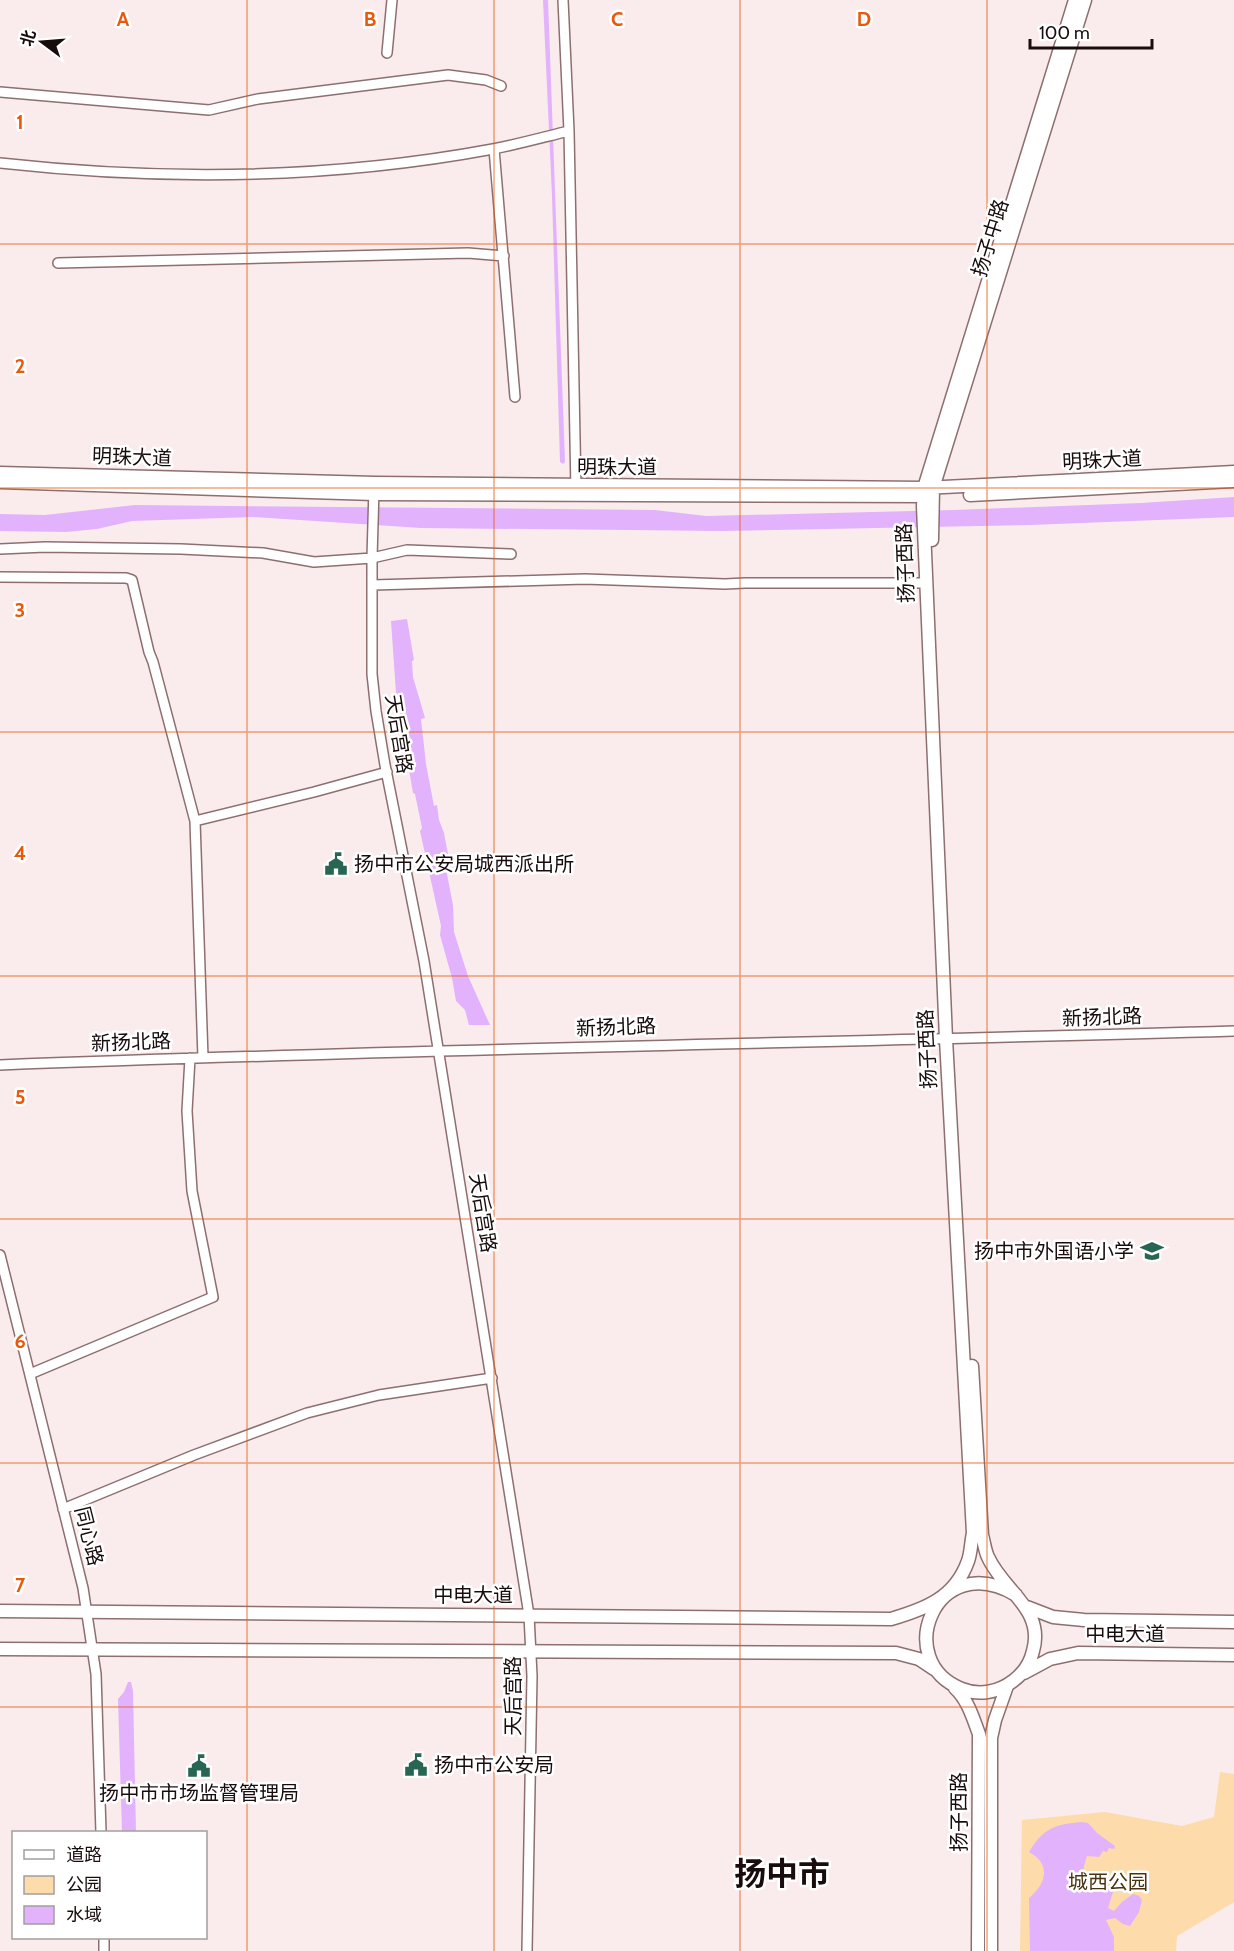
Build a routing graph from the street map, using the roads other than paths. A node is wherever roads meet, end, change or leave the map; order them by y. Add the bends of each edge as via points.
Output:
1 (392, 0) edge
2 (398, 0) edge
3 (563, 0) edge
4 (1075, 0) edge
5 (1085, 0) edge
6 (391, 11) junction
7 (387, 53) dead end
8 (501, 86) dead end
9 (0, 92) edge
10 (566, 132) junction
11 (494, 149) junction
12 (0, 163) edge
13 (504, 256) junction
14 (58, 263) dead end
15 (515, 397) dead end
16 (1234, 472) edge
17 (0, 473) edge
18 (0, 482) edge
19 (1234, 482) edge
20 (576, 491) junction
21 (374, 493) junction
22 (928, 497) junction
23 (927, 534) junction
24 (0, 549) edge
25 (511, 554) dead end
26 (372, 558) junction
27 (0, 577) edge
28 (926, 583) junction
29 (373, 585) junction
30 (387, 772) junction
31 (195, 821) junction
32 (1234, 1031) edge
33 (949, 1039) junction
34 (439, 1051) junction
35 (190, 1058) junction
36 (203, 1058) junction
37 (0, 1065) edge
38 (0, 1255) edge
39 (30, 1374) junction
40 (492, 1378) junction
41 (63, 1509) junction
42 (1016, 1595) junction
43 (942, 1599) junction
44 (1027, 1607) junction
45 (0, 1611) edge
46 (88, 1612) junction
47 (529, 1615) junction
48 (1234, 1622) edge
49 (0, 1649) edge
50 (93, 1649) junction
51 (531, 1650) junction
52 (1234, 1654) edge
53 (939, 1673) junction
54 (1020, 1676) junction
55 (949, 1683) junction
56 (1007, 1686) junction
57 (101, 1831) edge
58 (527, 1951) edge
59 (978, 1951) edge
60 (991, 1951) edge

1 - 6 street
2 - 6 street
3 - 10 street
4 - 22 main road, 扬子中路
5 - 22 main road, 扬子中路
6 - 7 street
8 - 9 street via 448,75 258,99 208,110
10 - 11 street
10 - 20 street
11 - 12 street via 296,173 142,173
11 - 13 street
13 - 14 street via 468,253
13 - 15 street
16 - 22 main road, 明珠大道
17 - 21 main road, 明珠大道
18 - 21 main road, 明珠大道
19 - 22 main road, 明珠大道
20 - 21 main road, 明珠大道
20 - 22 main road, 明珠大道
21 - 26 street, 天后宫路
22 - 23 main road, 扬子西路
23 - 28 main road, 扬子西路
23 - 33 main road, 扬子西路
24 - 26 street via 181,549 263,553 314,562
25 - 26 street via 407,550
26 - 29 street, 天后宫路
27 - 31 street via 132,580
28 - 29 street via 725,584 585,579
28 - 33 main road, 扬子西路
29 - 30 street, 天后宫路 via 372,674
30 - 31 street
30 - 34 street, 天后宫路
31 - 36 street
32 - 33 street, 新扬北路
33 - 34 street, 新扬北路
33 - 42 main road, 扬子西路 via 982,1535 988,1558
33 - 43 main road, 扬子西路 via 973,1533 967,1562
34 - 36 street, 新扬北路
34 - 40 street, 天后宫路
35 - 36 street, 新扬北路
35 - 37 street, 新扬北路
35 - 39 street via 187,1111 192,1191 213,1297
38 - 39 street, 同心路
39 - 41 street, 同心路
40 - 41 street via 379,1395 307,1413
40 - 47 street, 天后宫路
41 - 46 street, 同心路
42 - 43 main road via 986,1582 969,1583
42 - 44 main road
43 - 47 main road, 中电大道 via 920,1611 891,1619
43 - 53 main road via 932,1611 926,1635 930,1659
44 - 48 main road, 中电大道 via 1053,1617 1083,1620
44 - 54 main road via 1034,1624 1035,1643
45 - 46 main road, 中电大道
46 - 47 main road, 中电大道
46 - 50 street, 同心路
47 - 51 street, 天后宫路
49 - 50 main road
50 - 51 main road
50 - 57 street, 同心路
51 - 53 main road via 896,1653 919,1659
51 - 58 street, 天后宫路
52 - 54 main road, 中电大道 via 1078,1653 1050,1659
53 - 55 main road
54 - 56 main road
55 - 56 main road via 978,1693
55 - 59 main road, 扬子西路 via 961,1693 979,1734
56 - 60 main road, 扬子西路 via 991,1738

